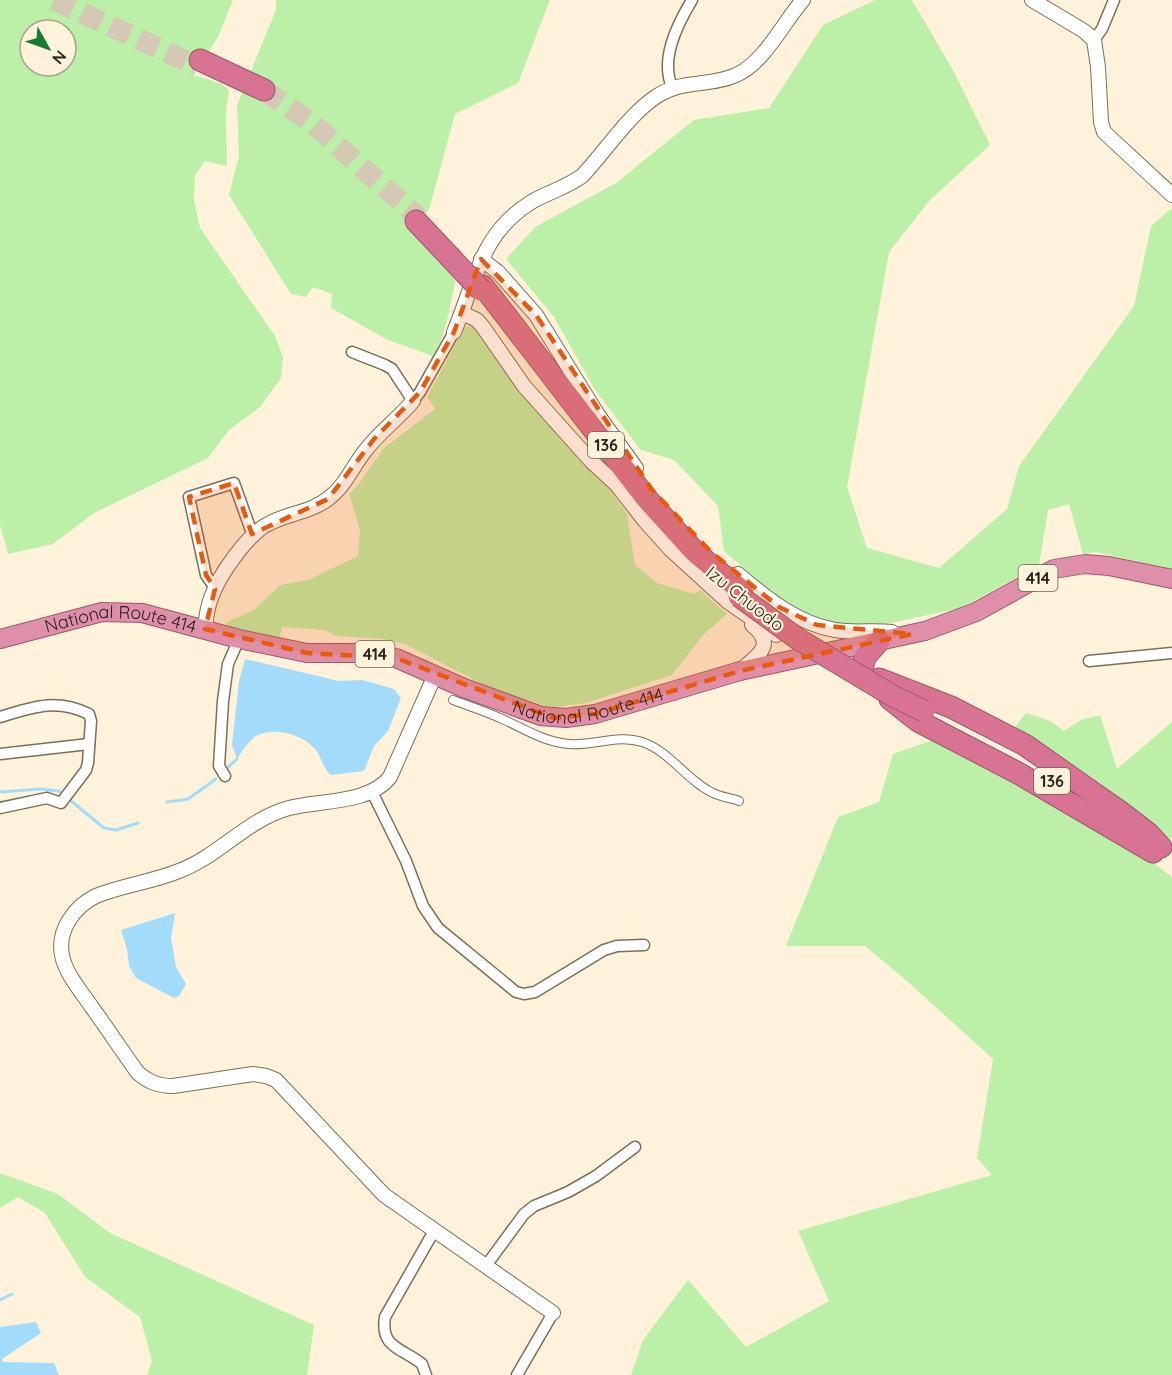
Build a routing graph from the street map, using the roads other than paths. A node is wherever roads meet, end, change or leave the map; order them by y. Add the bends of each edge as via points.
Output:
1 (692, 0) edge
2 (803, 0) edge
3 (1032, 0) edge
4 (1114, 0) edge
5 (1094, 40) junction
6 (199, 63) tunnel mouth
7 (672, 87) junction
8 (262, 93) tunnel mouth
9 (1172, 195) edge
10 (417, 220) tunnel mouth
11 (481, 259) junction
12 (485, 290) junction
13 (462, 313) junction
14 (454, 332) joint
15 (352, 352) dead end
16 (531, 354) junction
17 (413, 401) junction
18 (598, 415) junction
19 (616, 484) junction
20 (253, 536) junction
21 (1172, 579) edge
22 (215, 588) junction
23 (741, 594) junction
24 (205, 629) junction
25 (912, 634) junction
26 (0, 639) edge
27 (239, 639) junction
28 (879, 641) junction
29 (832, 650) junction
30 (1172, 653) edge
31 (812, 654) junction
32 (1089, 661) dead end
33 (862, 669) junction
34 (740, 670) junction
35 (435, 675) junction
36 (453, 700) dead end
37 (0, 717) edge
38 (89, 744) junction
39 (0, 754) edge
40 (225, 776) dead end
41 (372, 792) junction
42 (740, 801) dead end
43 (0, 808) edge
44 (1166, 855) edge
45 (644, 945) dead end
46 (635, 1147) dead end
47 (434, 1231) junction
48 (485, 1268) junction
49 (553, 1313) joint
50 (426, 1375) edge
51 (517, 1375) edge

1 - 7 street via 669,55 667,77
2 - 7 street via 748,68 722,80
3 - 5 street
4 - 5 street
5 - 9 street via 1104,132
6 - 8 highway
7 - 11 street via 641,109 582,176 533,201 514,216
10 - 12 highway, Izu Chuodo / 136, bridge
11 - 13 street
11 - 18 street via 498,272 536,315
12 - 16 highway, Izu Chuodo / 136
12 - 18 highway via 510,309
12 - 23 highway, Izu Chuodo / 136 via 646,499
13 - 14 street
13 - 19 street via 477,320 524,387
14 - 17 street
15 - 17 street via 386,364
16 - 19 highway
16 - 23 highway, Izu Chuodo / 136 via 666,530 687,552
17 - 20 street via 374,439 328,499 270,523
18 - 23 street via 652,490 711,552
19 - 23 street via 670,549
20 - 22 street
20 - 22 street via 234,483 189,497 206,574
21 - 25 highway, National Route 414 / 414 via 1109,566 1061,568 976,612
22 - 24 street
23 - 25 street via 834,630
23 - 29 street via 768,603
23 - 31 street via 777,635
23 - 34 street via 764,638 759,655
23 - 44 highway, Izu Chuodo / 136, bridge via 798,639 893,696 925,707 997,746
24 - 26 highway, National Route 414 / 414 via 142,613 102,612
24 - 27 highway, National Route 414 / 414
25 - 28 highway, National Route 414 / 414
27 - 35 highway, National Route 414 / 414 via 307,653 365,653 396,658
27 - 40 street via 228,664 223,701 219,766
28 - 29 highway, National Route 414 / 414
28 - 33 highway via 865,657
29 - 31 highway, National Route 414 / 414
29 - 33 highway
30 - 32 street
31 - 34 highway, National Route 414 / 414
31 - 44 highway via 875,688 918,721 1018,773 1114,831
33 - 44 highway via 951,707 1025,745 1149,834
34 - 35 highway, National Route 414 / 414 via 595,714 566,718 541,716
35 - 41 street via 390,777
36 - 42 street via 552,741 640,741 655,748 713,793
37 - 38 street via 43,705 84,711 91,721
38 - 39 street
38 - 43 street via 86,770 61,803 47,798
41 - 45 street via 438,928 516,992 535,992 603,950
41 - 47 street via 289,808 243,830 197,864 96,897 81,905 68,921 62,954 75,982 148,1082 173,1086 253,1074 276,1080 384,1195
46 - 48 street via 596,1176 524,1214
47 - 48 street
47 - 50 street via 384,1326 394,1348 422,1364
48 - 49 street
49 - 51 street

